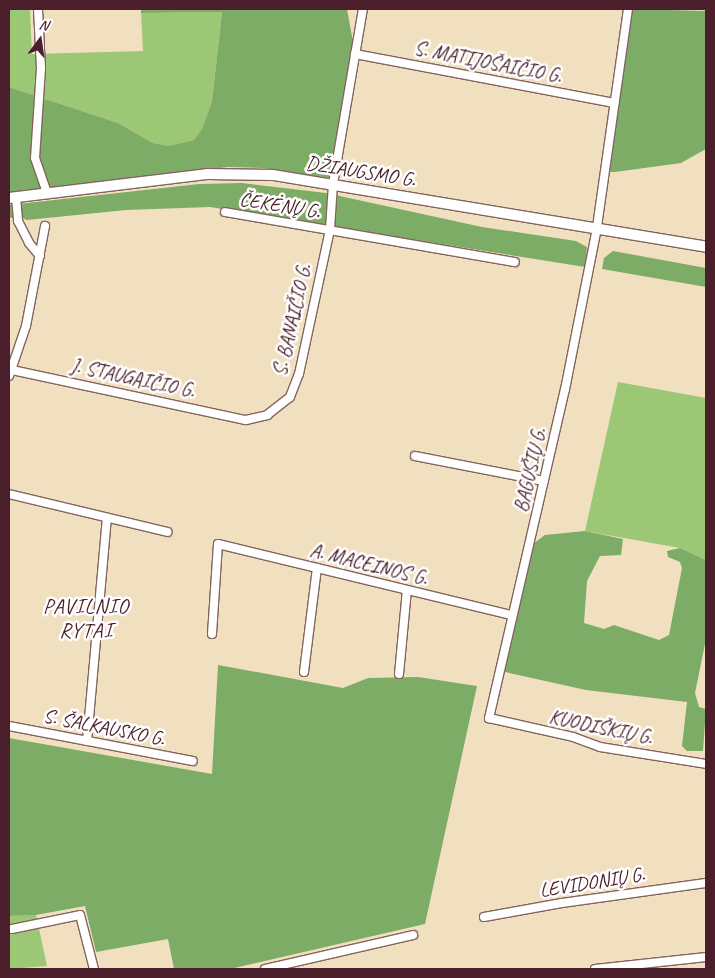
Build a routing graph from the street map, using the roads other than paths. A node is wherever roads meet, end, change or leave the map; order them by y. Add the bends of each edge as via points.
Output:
1 (38, 9) edge
2 (363, 9) edge
3 (628, 9) edge
4 (355, 54) junction
5 (614, 103) junction
6 (333, 184) junction
7 (47, 193) junction
8 (12, 197) edge
9 (225, 212) dead end
10 (45, 226) dead end
11 (597, 228) junction
12 (330, 229) junction
13 (706, 247) edge
14 (40, 256) junction
15 (515, 262) dead end
16 (10, 373) edge
17 (246, 420) joint
18 (415, 456) dead end
19 (544, 481) junction
20 (9, 494) edge
21 (107, 518) junction
22 (167, 532) dead end
23 (317, 568) junction
24 (407, 590) junction
25 (512, 615) junction
26 (212, 634) dead end
27 (304, 672) dead end
28 (399, 674) dead end
29 (489, 718) joint
30 (9, 726) edge
31 (87, 741) junction
32 (193, 761) dead end
33 (706, 764) edge
34 (706, 883) edge
35 (484, 917) dead end
36 (12, 929) dead end
37 (413, 935) dead end
38 (706, 957) edge
39 (94, 969) edge
40 (265, 969) edge
41 (595, 969) edge

1 - 7 street via 41,68 35,158
2 - 4 street, S. BANAIČIO G.
3 - 5 street, BAGUŠIŲ G.
4 - 5 street, S. MATIJOŠAIČIO G.
4 - 6 street, S. BANAIČIO G.
5 - 11 street, BAGUŠIŲ G.
6 - 7 street, DŽIAUGSMO G. via 237,172
6 - 11 street, DŽIAUGSMO G.
6 - 12 street, S. BANAIČIO G.
7 - 8 street, DŽIAUGSMO G.
8 - 14 street via 18,221
9 - 12 street, ČEKĖNŲ G.
10 - 14 street
11 - 13 street, DŽIAUGSMO G.
11 - 19 street, BAGUŠIŲ G.
12 - 15 street
12 - 17 street, S. BANAIČIO G. via 299,374 290,397 267,415
14 - 16 street via 26,326
16 - 17 street, J. STAUGAIČIO G.
18 - 19 street
19 - 25 street, BAGUŠIŲ G.
20 - 21 street
21 - 22 street
21 - 31 street
23 - 24 street, A. MACEINOS G.
23 - 26 street, A. MACEINOS G. via 218,544
23 - 27 street
24 - 25 street, A. MACEINOS G.
24 - 28 street
25 - 29 street, BAGUŠIŲ G.
29 - 33 street, KUODIŠKIŲ G. via 574,737 600,747
30 - 31 street, S. ŠALKAUSKO G.
31 - 32 street, S. ŠALKAUSKO G.
34 - 35 street, LEVIDONIŲ G. via 562,902
36 - 39 street via 80,915
37 - 40 street
38 - 41 street

